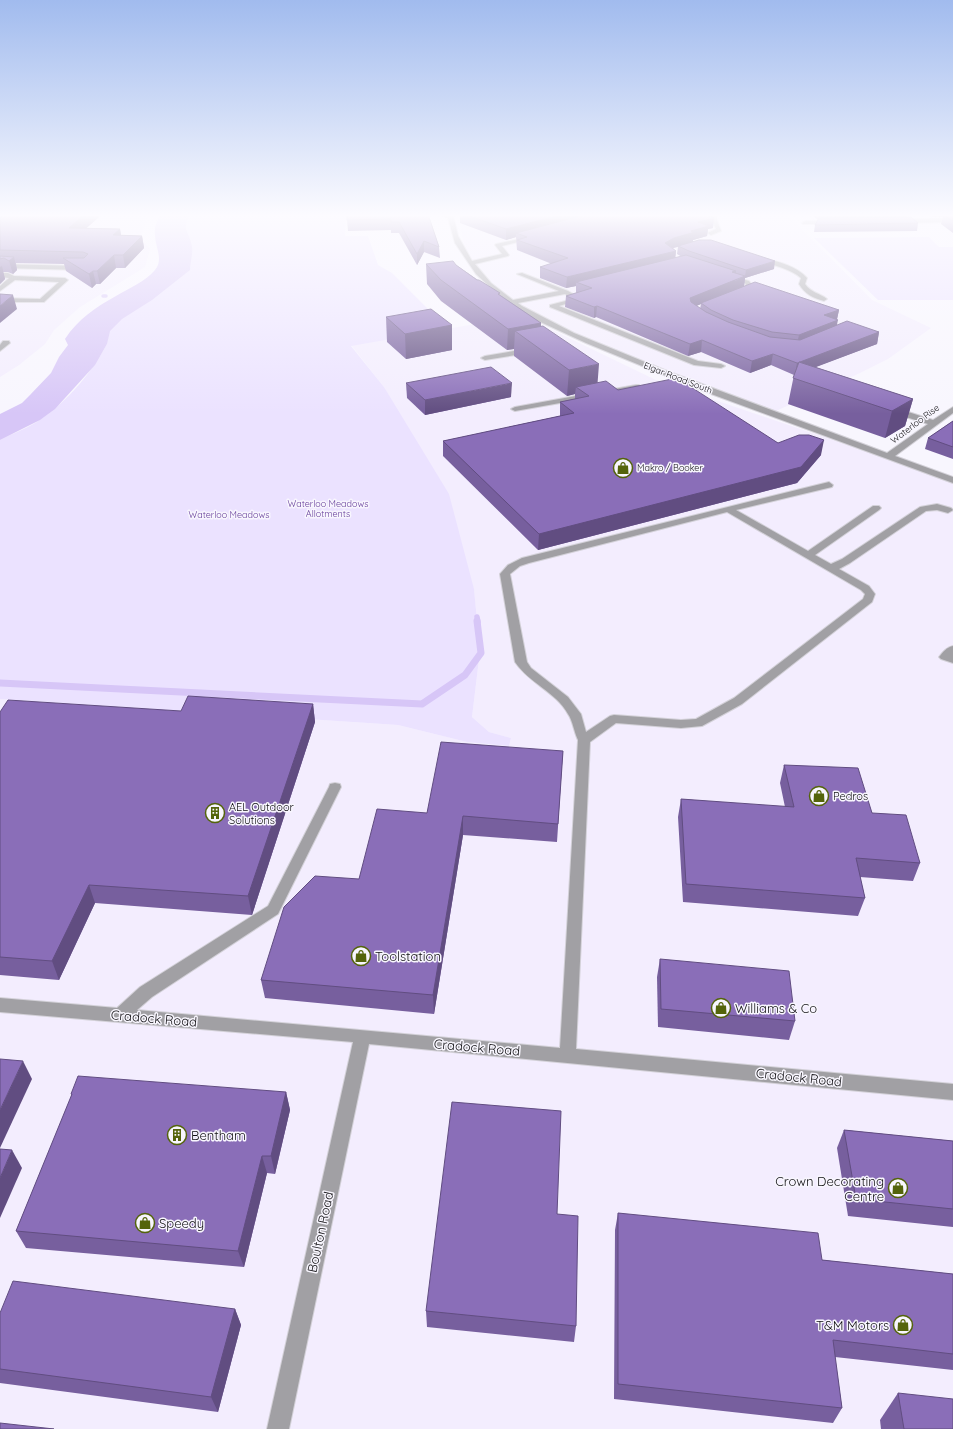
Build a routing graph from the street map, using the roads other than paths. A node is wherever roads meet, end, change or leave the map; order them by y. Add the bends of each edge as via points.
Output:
1 (10, 281) edge
2 (64, 281) edge
3 (487, 281) edge
4 (540, 281) edge
5 (743, 281) edge
6 (803, 281) edge
7 (0, 289) edge
8 (570, 291) junction
9 (736, 293) edge
10 (824, 299) dead end
11 (0, 300) edge
12 (512, 302) junction
13 (585, 340) junction
14 (570, 342) edge
15 (6, 343) dead end
16 (539, 348) edge
17 (0, 349) edge
18 (485, 358) dead end
19 (721, 366) dead end
20 (679, 379) junction
21 (663, 382) edge
22 (648, 385) edge
23 (515, 409) dead end
24 (888, 409) edge
25 (953, 409) edge
26 (934, 423) junction
27 (890, 456) junction
28 (953, 480) edge
29 (829, 485) dead end
30 (876, 508) dead end
31 (728, 509) junction
32 (948, 510) dead end
33 (808, 554) junction
34 (832, 568) junction
35 (953, 649) edge
36 (953, 660) edge
37 (584, 740) junction
38 (335, 787) dead end
39 (0, 1005) edge
40 (120, 1015) junction
41 (362, 1036) junction
42 (568, 1055) junction
43 (953, 1092) edge
44 (278, 1429) edge

1 - 7 street
2 - 11 street via 42,301
3 - 12 street, Elgar Road South
4 - 8 street
5 - 9 street via 751,288
6 - 10 street via 805,289
8 - 12 street
8 - 19 street via 579,299 552,306 697,363
12 - 13 street, Elgar Road South
13 - 14 street
13 - 20 street, Elgar Road South
15 - 17 street
16 - 18 street
20 - 21 street
20 - 27 street, Elgar Road South
22 - 23 street
24 - 26 street
25 - 26 street, Waterloo Rise
26 - 27 street, Waterloo Rise
27 - 28 street, Elgar Road South
29 - 31 street
30 - 33 street
31 - 33 street
31 - 37 street via 535,558 507,570 505,574 521,662 576,714
32 - 34 street via 937,507 923,509 846,562
33 - 34 street
34 - 37 street via 865,588 870,594 868,600 738,701 698,723 614,719
35 - 36 street via 945,657
37 - 42 street
38 - 40 street via 273,910 146,992
39 - 40 street, Cradock Road
40 - 41 street, Cradock Road
41 - 42 street, Cradock Road
41 - 44 street, Boulton Road
42 - 43 street, Cradock Road

